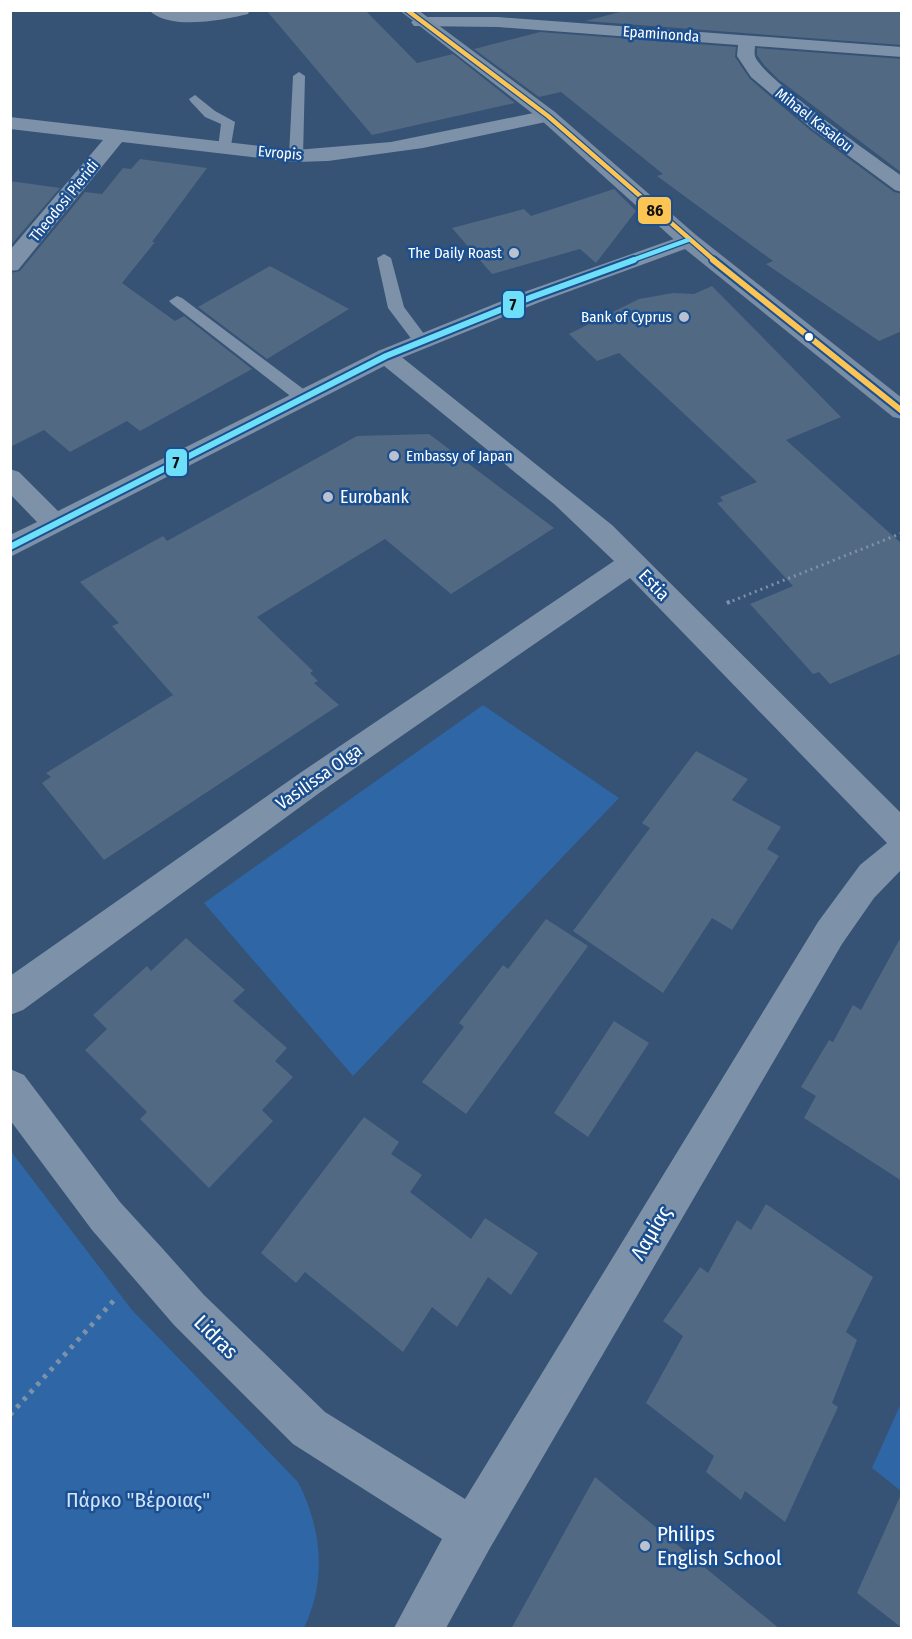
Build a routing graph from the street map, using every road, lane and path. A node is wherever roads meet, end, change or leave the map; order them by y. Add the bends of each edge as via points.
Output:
1 (157, 10) edge
2 (242, 10) edge
3 (414, 16) edge
4 (747, 41) junction
5 (902, 52) edge
6 (299, 76) dead end
7 (195, 99) dead end
8 (548, 116) junction
9 (10, 123) edge
10 (116, 136) junction
11 (225, 148) junction
12 (296, 156) junction
13 (902, 186) edge
14 (688, 240) junction
15 (384, 258) dead end
16 (10, 265) edge
17 (177, 301) dead end
18 (422, 342) junction
19 (386, 356) junction
20 (304, 398) junction
21 (902, 411) edge
22 (10, 478) edge
23 (55, 524) junction
24 (902, 533) edge
25 (10, 547) edge
26 (633, 562) junction
27 (687, 618) junction
28 (902, 836) edge
29 (902, 851) edge
30 (10, 998) edge
31 (10, 1088) edge
32 (147, 1263) junction
33 (10, 1415) edge
34 (473, 1531) junction
35 (419, 1629) edge

1 - 2 street via 196,17
3 - 4 street, Epaminonda
3 - 8 main road
4 - 5 street, Epaminonda
4 - 13 street, Mihael Kasalou via 746,56 757,73
6 - 12 lane
7 - 11 lane via 210,114 228,122
8 - 12 street, Evropis via 369,151
8 - 14 main road
9 - 10 street, Evropis
10 - 11 street, Evropis
10 - 16 street, Theodosi Pieridi
11 - 12 street, Evropis
14 - 18 street
14 - 21 main road
15 - 18 lane via 396,308
17 - 20 lane
18 - 19 street
19 - 20 street
19 - 26 street, Estia via 563,498
20 - 23 street
22 - 23 street
23 - 25 street
24 - 27 path
26 - 27 street, Estia
26 - 30 street, Vasilissa Olga via 311,782
27 - 28 street, Estia
29 - 34 street, Λαμίας via 860,891 830,933
31 - 32 street, Lidras via 106,1216
32 - 33 path
32 - 34 street, Lidras via 309,1428
34 - 35 street, Λαμίας

